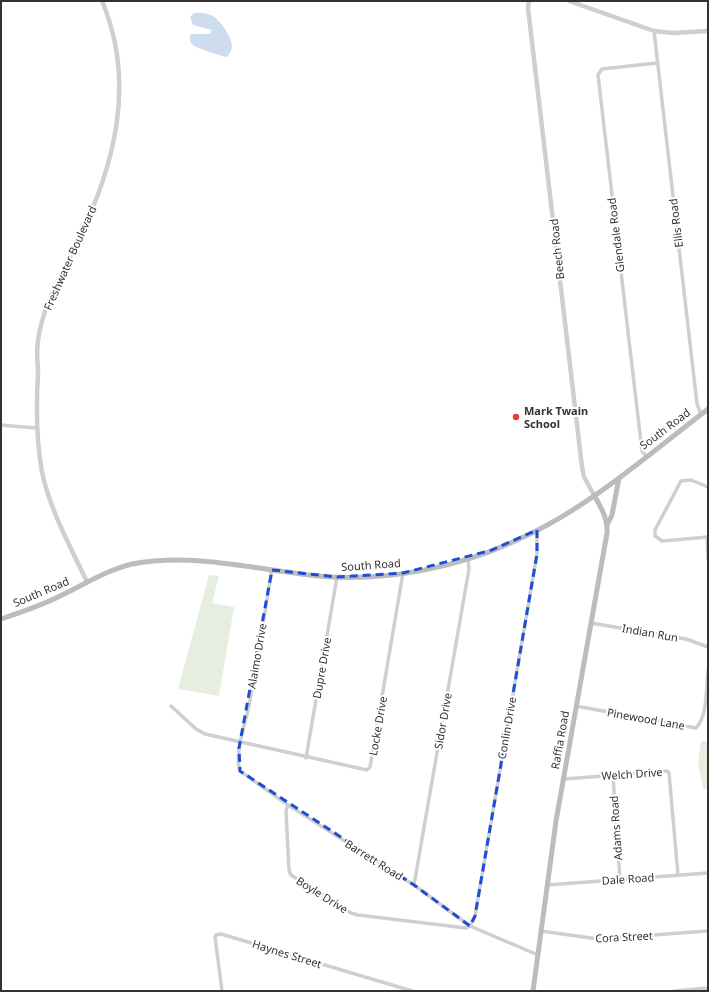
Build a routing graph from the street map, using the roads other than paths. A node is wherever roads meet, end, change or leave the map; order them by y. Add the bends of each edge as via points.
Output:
1 (102, 1) edge
2 (529, 1) edge
3 (569, 1) edge
4 (654, 31) junction
5 (708, 31) edge
6 (657, 63) junction
7 (708, 409) edge
8 (701, 414) junction
9 (1, 425) edge
10 (36, 428) junction
11 (646, 456) junction
12 (619, 478) junction
13 (708, 487) edge
14 (594, 496) junction
15 (607, 525) junction
16 (537, 530) junction
17 (708, 537) edge
18 (468, 558) junction
19 (708, 559) edge
20 (272, 570) junction
21 (403, 573) junction
22 (337, 577) junction
23 (87, 582) junction
24 (1, 619) edge
25 (591, 623) junction
26 (708, 647) edge
27 (708, 671) edge
28 (171, 706) dead end
29 (576, 706) junction
30 (706, 709) edge
31 (241, 743) junction
32 (306, 758) junction
33 (612, 776) junction
34 (564, 779) junction
35 (288, 805) junction
36 (708, 873) edge
37 (678, 875) junction
38 (620, 880) junction
39 (414, 885) junction
40 (547, 885) junction
41 (470, 926) junction
42 (541, 931) junction
43 (708, 931) edge
44 (538, 955) junction
45 (708, 988) edge
46 (222, 991) edge
47 (412, 991) edge
48 (533, 991) edge
49 (674, 991) edge

1 - 10 street, Freshwater Boulevard via 119,70 117,130 111,158 90,217 44,316 38,341
2 - 14 street, Beech Road via 582,467
3 - 4 street
4 - 5 street
4 - 6 street, Ellis Road
6 - 8 street, Ellis Road via 697,404
6 - 11 street, Glendale Road via 602,69 598,74 642,451
7 - 8 main road, South Road
8 - 11 main road, South Road
9 - 10 street
10 - 23 street, Freshwater Boulevard via 42,473 50,500
11 - 12 main road, South Road
12 - 14 main road, South Road
12 - 15 main road, Raffia Road via 612,515
13 - 17 street via 691,480 681,481 655,530 655,536 662,541
14 - 15 main road
14 - 16 main road, South Road
15 - 25 main road, Raffia Road
16 - 18 main road, South Road
16 - 41 street, Conlin Drive via 537,554 475,916
17 - 19 street
18 - 21 main road, South Road
18 - 39 street, Sidor Drive via 470,569
20 - 22 main road, South Road
20 - 23 main road, South Road via 225,562 156,562 118,568
20 - 31 street, Alaimo Drive
21 - 22 main road, South Road
21 - 32 street, Locke Drive via 370,767 367,770 360,770
22 - 32 street, Dupre Drive
23 - 24 main road, South Road via 49,601
25 - 26 street, Indian Run via 686,639
25 - 29 main road, Raffia Road
27 - 30 street
28 - 31 street, Locke Drive via 196,729
29 - 30 street, Pinewood Lane via 696,728
29 - 34 main road, Raffia Road
31 - 32 street, Locke Drive
31 - 35 street, Barrett Road via 237,764 240,771
33 - 34 street, Welch Drive
33 - 37 street, Welch Drive via 667,771 670,773
33 - 38 street, Adams Road
34 - 40 main road, Raffia Road
35 - 39 street, Barrett Road
35 - 41 street, Boyle Drive via 287,840 291,875 358,915 466,928
36 - 37 street, Dale Road
37 - 38 street, Dale Road
38 - 40 street, Dale Road
39 - 41 street, Barrett Road
40 - 42 main road, Raffia Road
41 - 44 street, Barrett Road
42 - 43 street, Cora Street via 598,939
42 - 44 main road, Raffia Road
44 - 48 main road, Raffia Road
45 - 49 street
46 - 47 street, Haynes Street via 216,934

